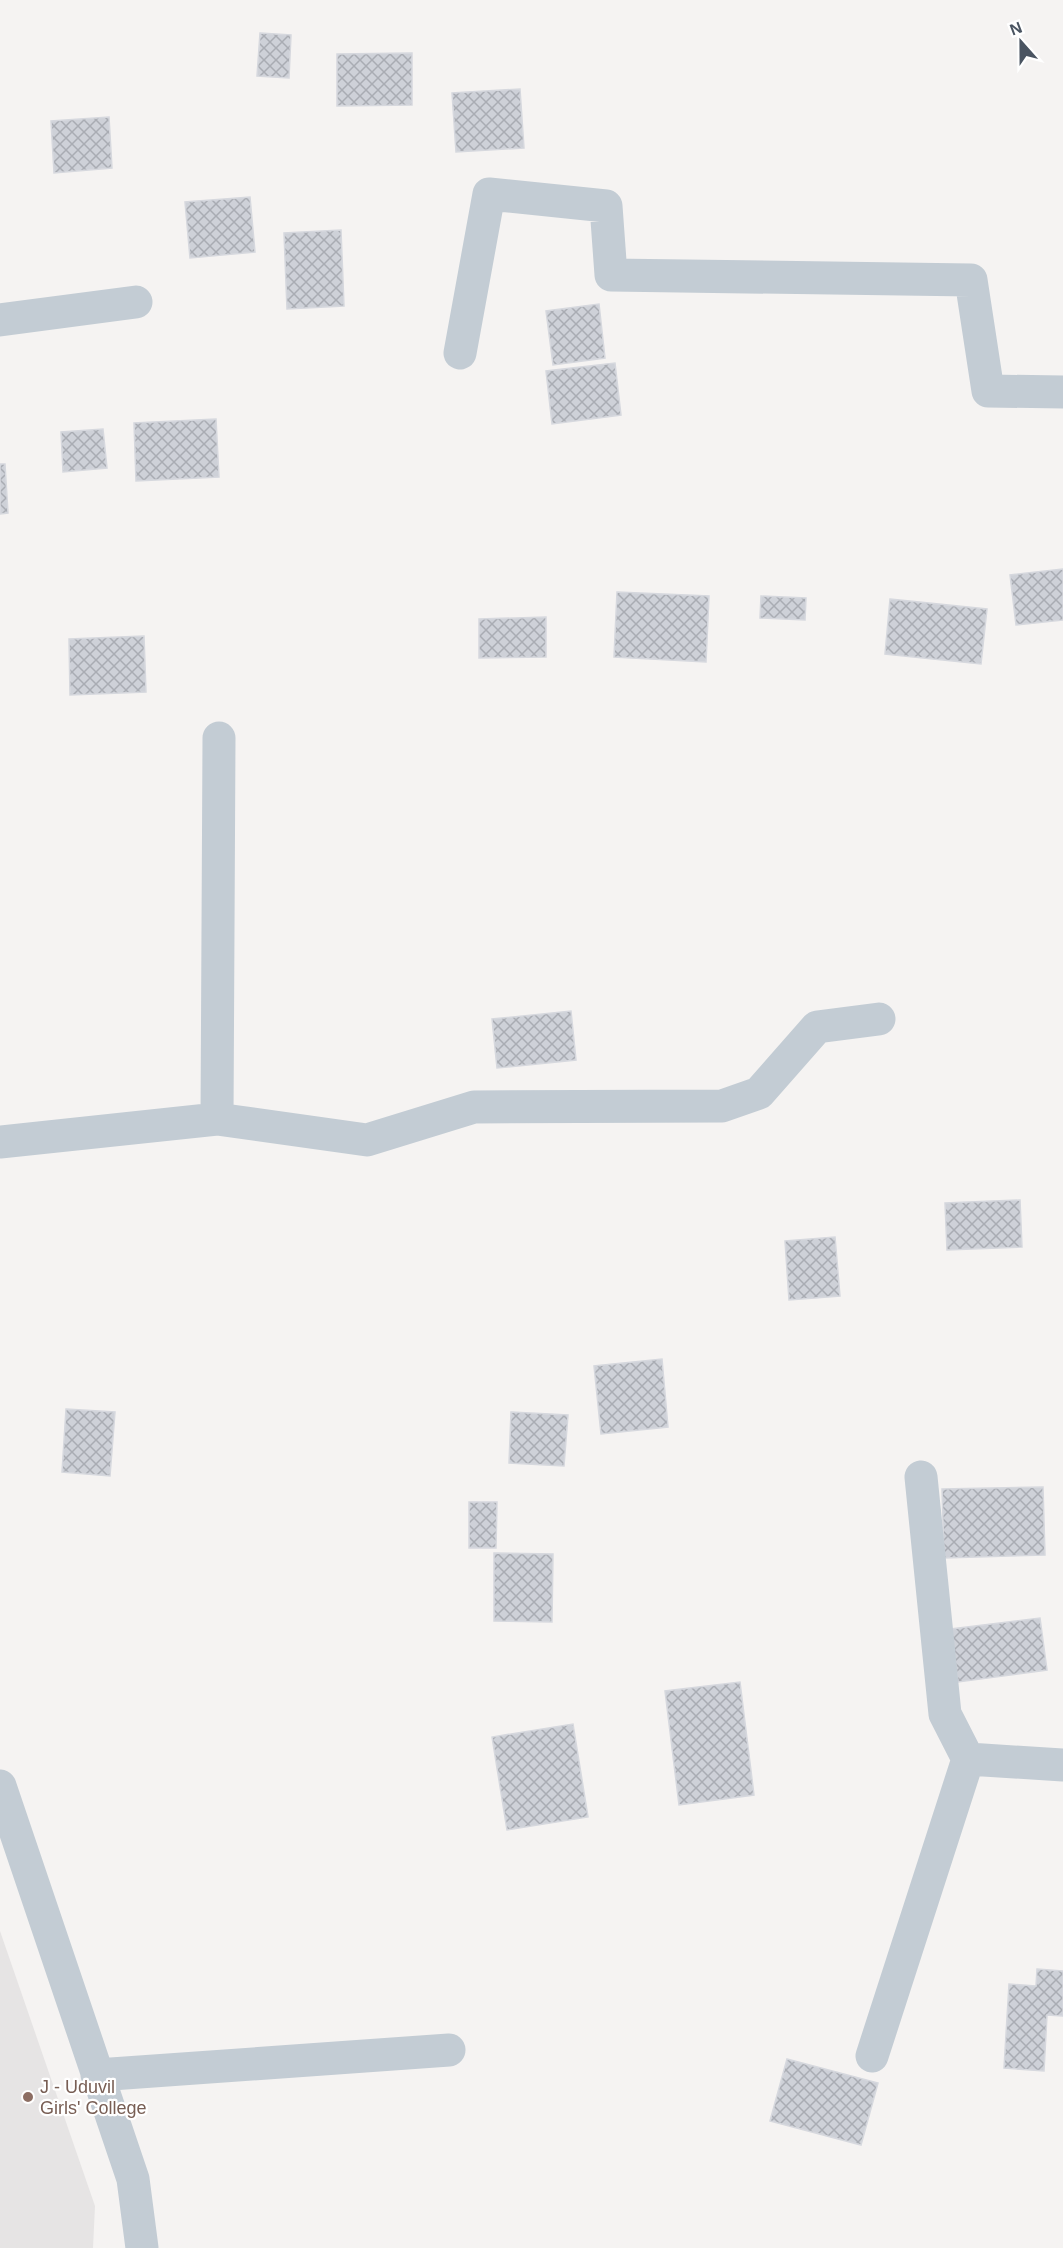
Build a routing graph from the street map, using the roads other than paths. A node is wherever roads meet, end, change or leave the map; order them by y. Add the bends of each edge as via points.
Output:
1 (136, 302) dead end
2 (0, 320) edge
3 (460, 353) dead end
4 (1063, 392) edge
5 (219, 738) dead end
6 (879, 1019) dead end
7 (217, 1119) junction
8 (0, 1142) edge
9 (921, 1477) dead end
10 (968, 1759) junction
11 (1063, 1765) edge
12 (0, 1786) edge
13 (449, 2050) dead end
14 (872, 2056) dead end
15 (97, 2075) junction
16 (142, 2248) edge

1 - 2 street
3 - 4 street via 489,194 606,206 610,275 971,280 988,391
5 - 7 street
6 - 7 street via 817,1028 759,1093 722,1106 474,1107 367,1140
7 - 8 street
9 - 10 street via 945,1714
10 - 11 street
10 - 14 street
12 - 15 street
13 - 15 street
15 - 16 street via 133,2179

